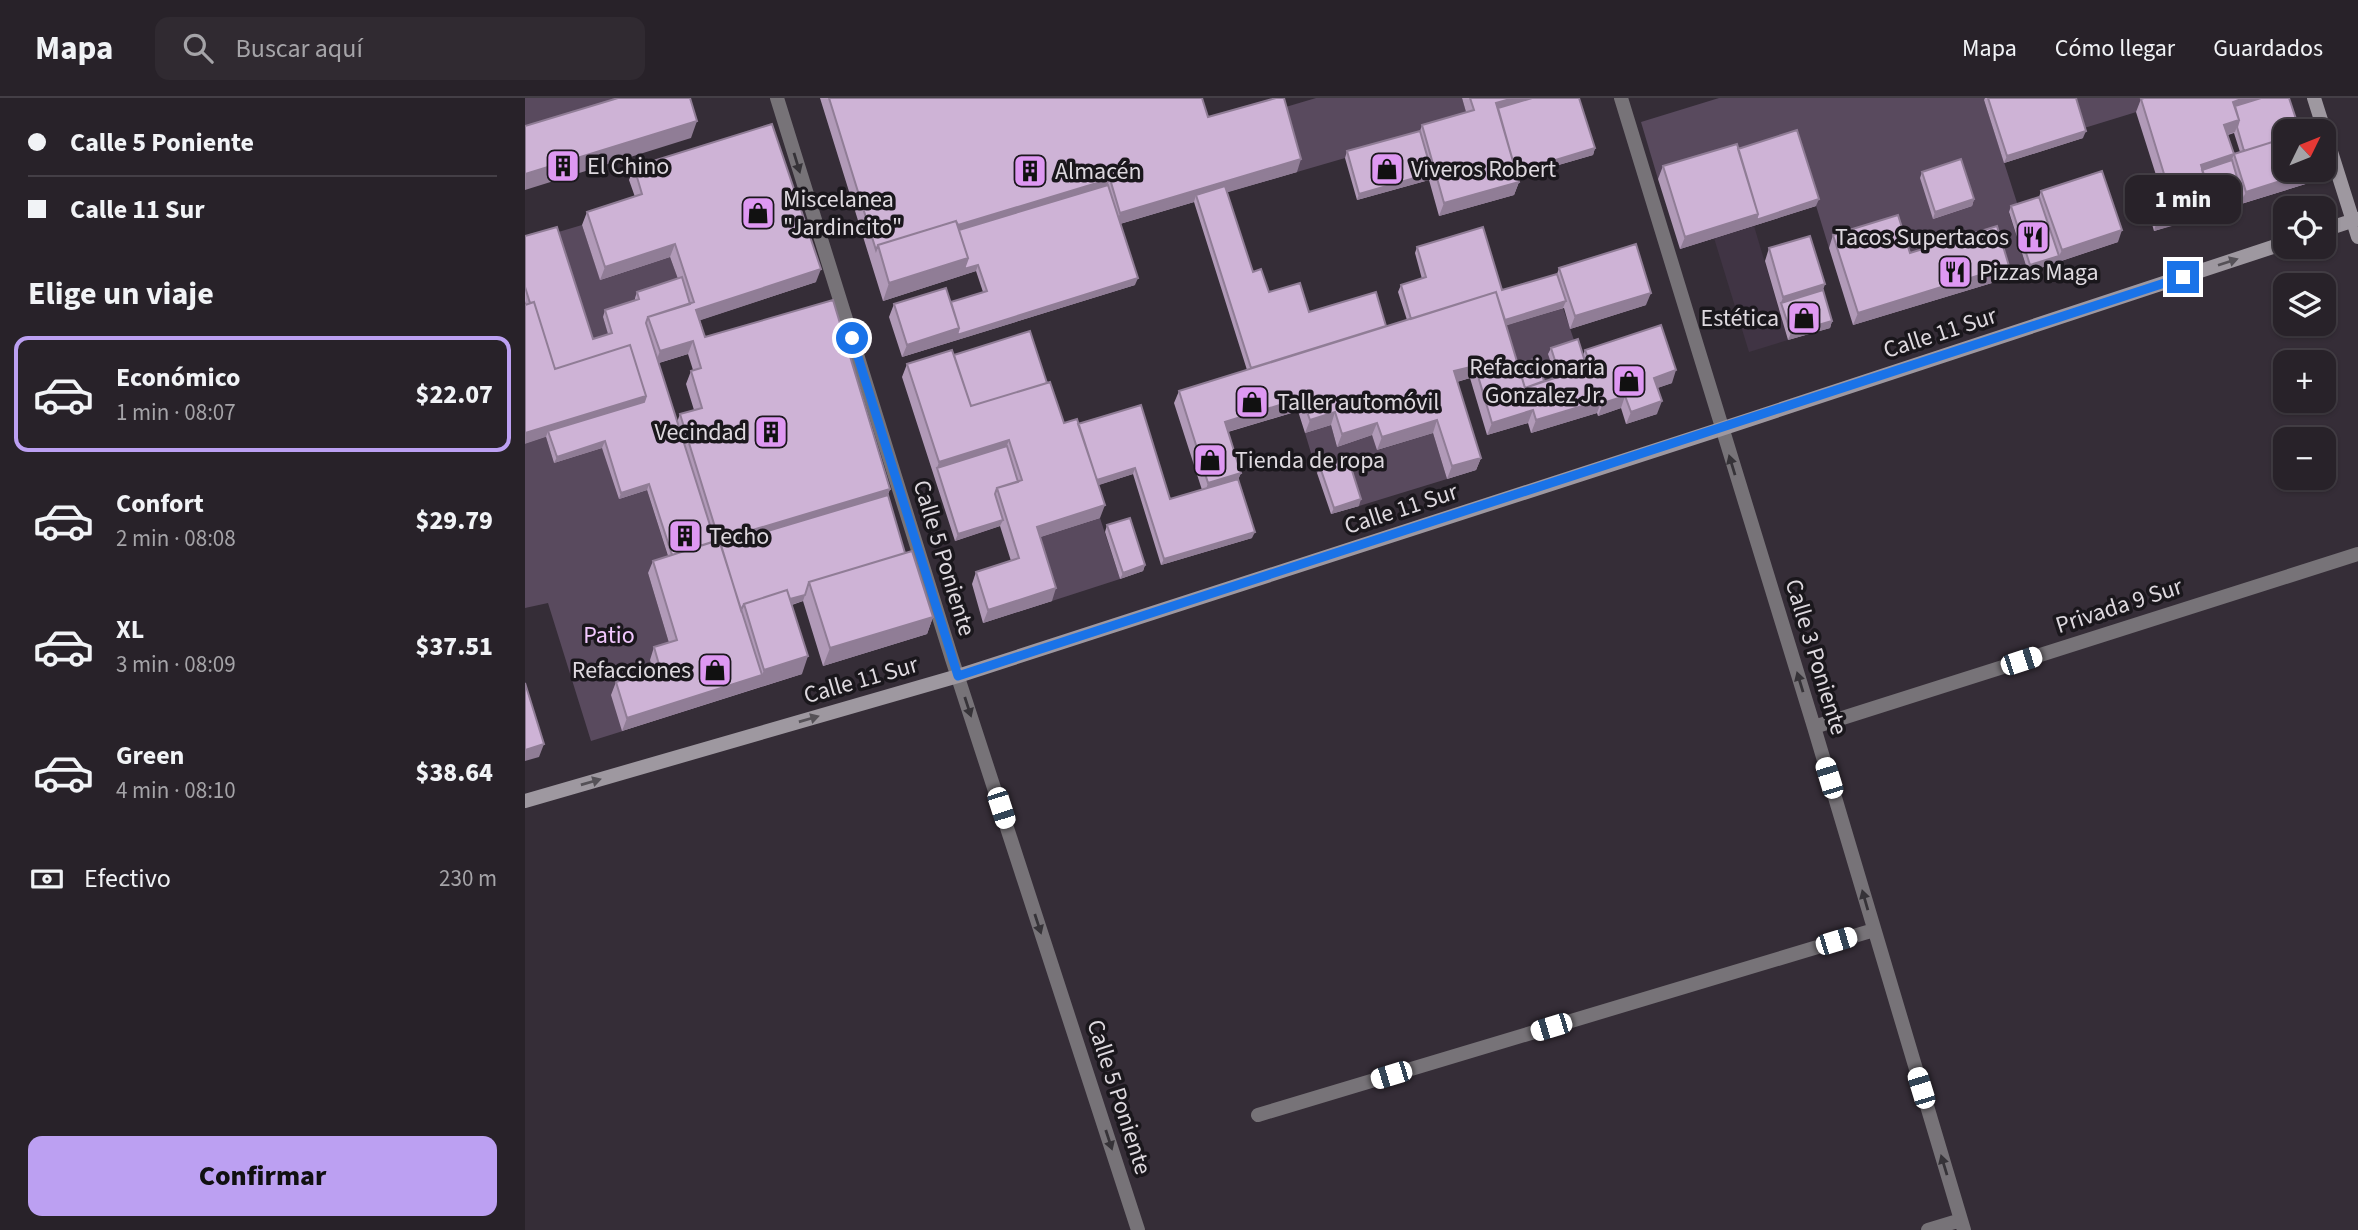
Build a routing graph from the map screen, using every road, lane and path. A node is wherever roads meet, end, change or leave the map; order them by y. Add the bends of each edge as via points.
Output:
1 (777, 98) edge
2 (1621, 98) edge
3 (2313, 98) edge
4 (2355, 220) edge
5 (2336, 226) edge
6 (2358, 237) edge
7 (2273, 247) edge
8 (1721, 429) junction
9 (2358, 554) edge
10 (958, 676) junction
11 (1814, 727) junction
12 (525, 801) edge
13 (1874, 930) junction
14 (1258, 1115) dead end
15 (1962, 1225) edge
16 (1138, 1230) edge
17 (1928, 1230) edge

1 -> 10 street, Calle 5 Poniente
2 - 8 street, Calle 3 Poniente
3 - 4 street
4 - 5 street
4 - 6 street
8 -> 7 street, Calle 11 Sur
8 - 10 street, Calle 11 Sur
11 -> 8 street, Calle 3 Poniente
9 - 11 street, Privada 9 Sur
12 -> 10 street, Calle 11 Sur
10 -> 16 street, Calle 5 Poniente
13 -> 11 street, Calle 3 Poniente
13 - 14 street
15 -> 13 street, Calle 3 Poniente
15 - 17 street

